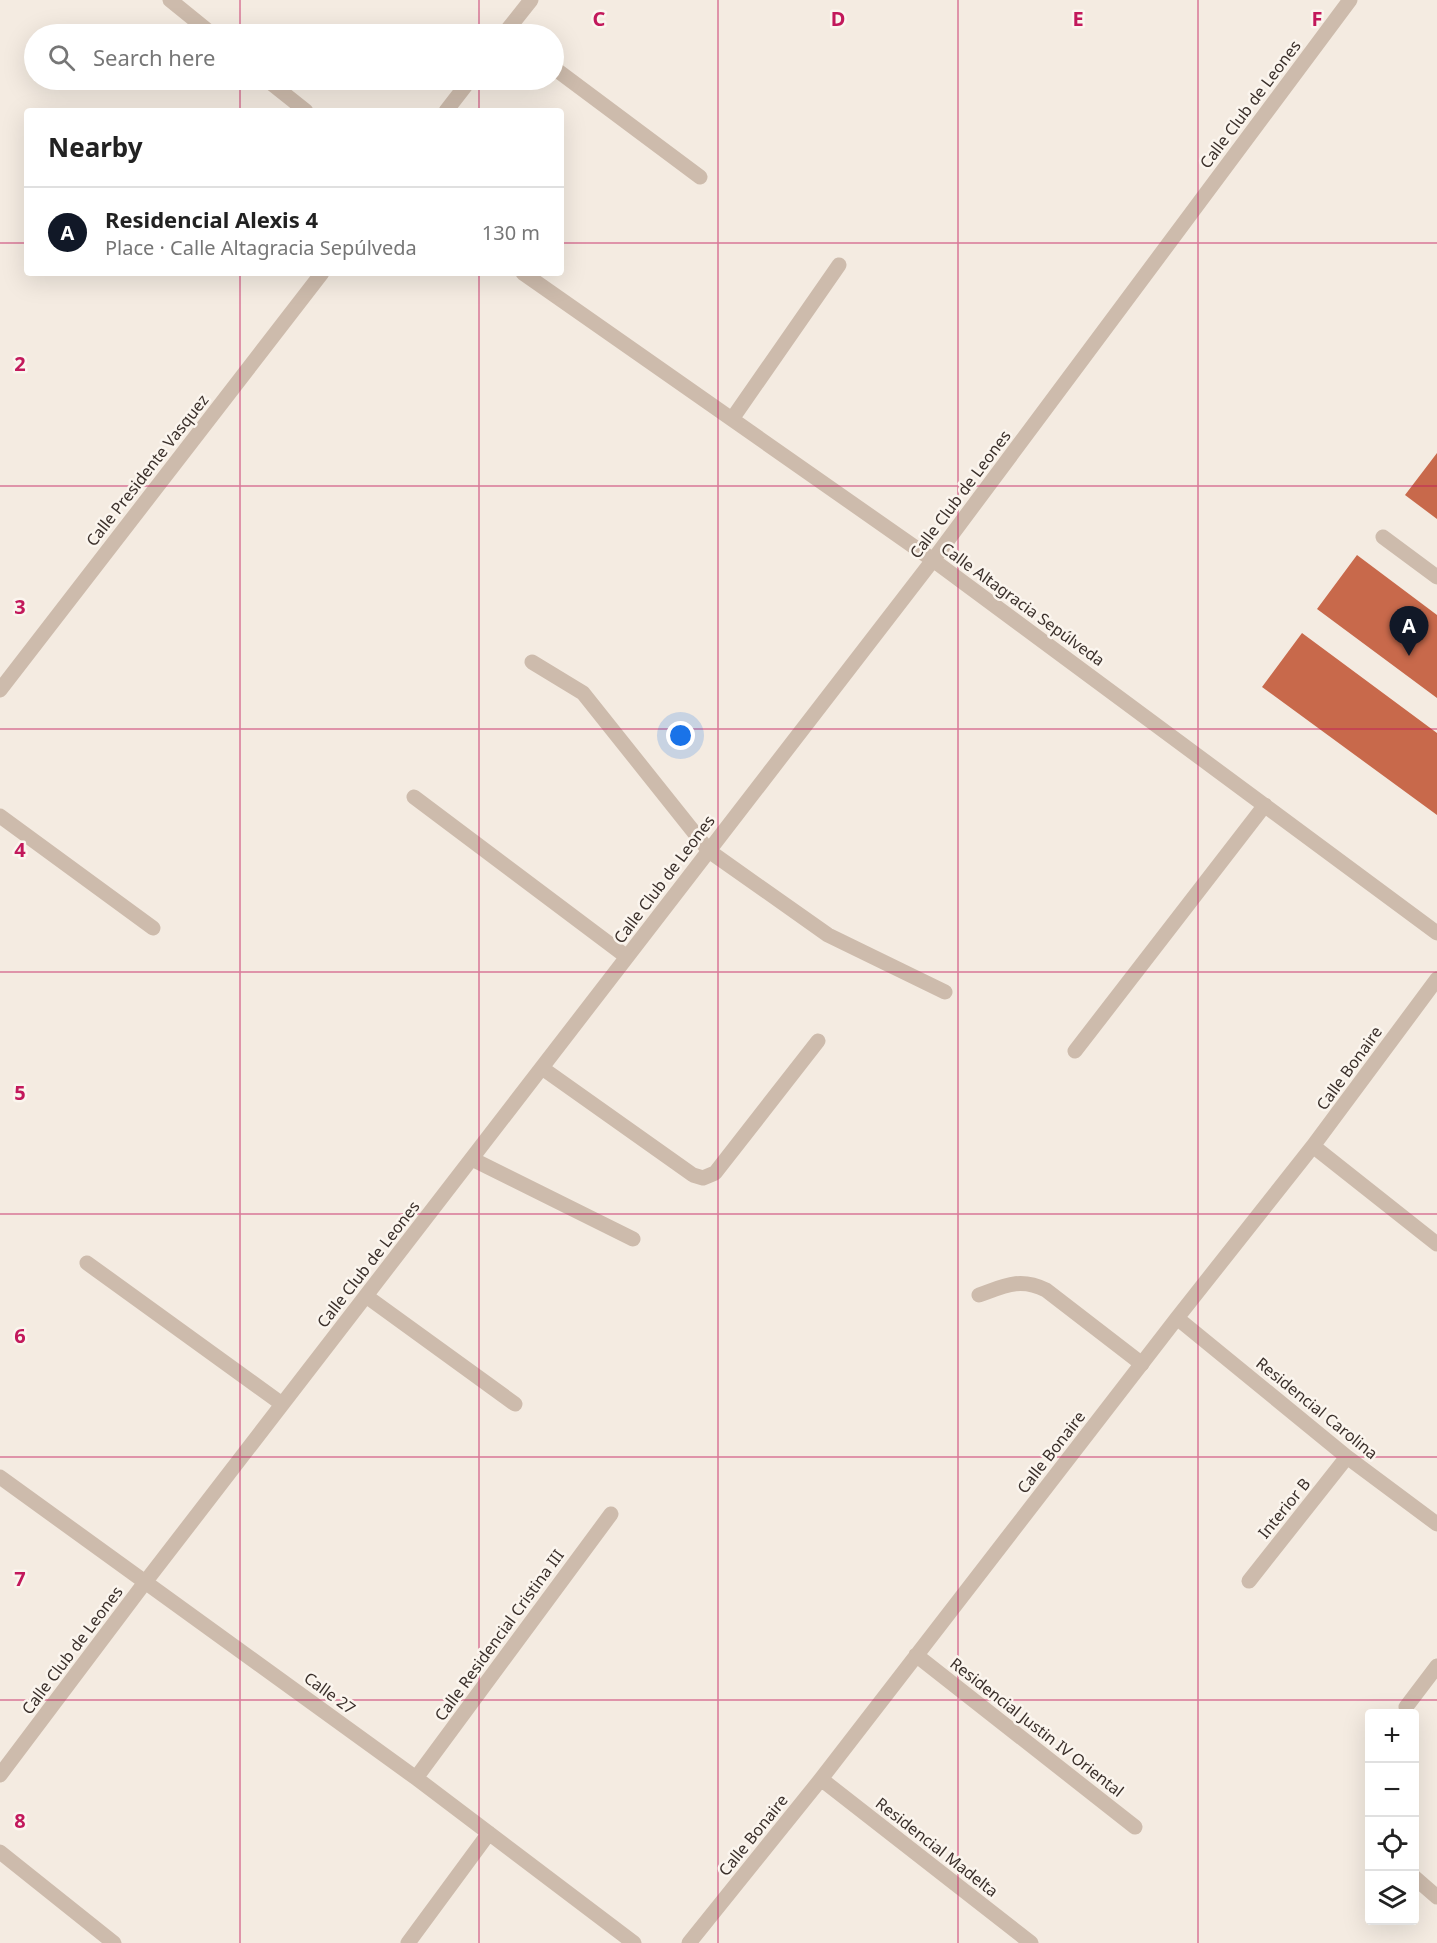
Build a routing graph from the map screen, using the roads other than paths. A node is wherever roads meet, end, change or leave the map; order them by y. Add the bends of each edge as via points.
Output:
1 (170, 0) edge
2 (531, 0) edge
3 (1350, 0) edge
4 (200, 24) edge
5 (513, 24) edge
6 (564, 76) edge
7 (280, 90) edge
8 (462, 90) edge
9 (302, 108) edge
10 (448, 108) edge
11 (699, 177) dead end
12 (839, 265) dead end
13 (320, 276) edge
14 (527, 276) edge
15 (732, 419) junction
16 (1383, 537) dead end
17 (933, 560) junction
18 (1437, 577) edge
19 (532, 662) dead end
20 (0, 690) edge
21 (414, 796) dead end
22 (1265, 805) junction
23 (0, 816) edge
24 (709, 851) junction
25 (153, 928) dead end
26 (1437, 933) edge
27 (627, 957) junction
28 (1437, 979) edge
29 (945, 992) dead end
30 (818, 1041) dead end
31 (1075, 1051) dead end
32 (542, 1068) junction
33 (1313, 1146) junction
34 (472, 1159) junction
35 (633, 1239) dead end
36 (1437, 1244) edge
37 (87, 1263) dead end
38 (979, 1295) dead end
39 (366, 1296) junction
40 (1177, 1318) junction
41 (1142, 1364) junction
42 (282, 1404) junction
43 (515, 1404) dead end
44 (1347, 1457) junction
45 (0, 1477) edge
46 (611, 1514) dead end
47 (1437, 1524) edge
48 (146, 1581) junction
49 (1249, 1581) dead end
50 (916, 1656) junction
51 (1437, 1666) edge
52 (1406, 1707) dead end
53 (0, 1775) edge
54 (416, 1778) junction
55 (821, 1779) junction
56 (1136, 1827) dead end
57 (489, 1833) junction
58 (0, 1852) edge
59 (1419, 1881) edge
60 (1437, 1897) edge
61 (114, 1943) edge
62 (408, 1943) edge
63 (634, 1943) edge
64 (689, 1943) edge
65 (1031, 1943) edge

1 - 4 street
2 - 5 street
3 - 17 street, Calle Club de Leones
6 - 11 street
7 - 9 street
8 - 10 street
12 - 15 street
13 - 20 street, Calle Presidente Vasquez
14 - 15 street, Calle Altagracia Sepúlveda
15 - 17 street, Calle Altagracia Sepúlveda
16 - 18 street
17 - 22 street, Calle Altagracia Sepúlveda
17 - 24 street, Calle Club de Leones
19 - 24 street via 583,693
21 - 27 street
22 - 26 street, Calle Altagracia Sepúlveda
22 - 31 street
23 - 25 street
24 - 27 street, Calle Club de Leones
24 - 29 street via 828,935
27 - 32 street, Calle Club de Leones
28 - 33 street, Calle Bonaire
30 - 32 street via 715,1173 703,1178 693,1175
32 - 34 street, Calle Club de Leones
33 - 36 street
33 - 40 street, Calle Bonaire
34 - 35 street
34 - 39 street, Calle Club de Leones
37 - 42 street
38 - 41 street via 1010,1284 1034,1284
39 - 42 street, Calle Club de Leones
39 - 43 street
40 - 41 street, Calle Bonaire
40 - 44 street, Residencial Carolina
41 - 50 street, Calle Bonaire
42 - 48 street, Calle Club de Leones
44 - 47 street, Residencial Carolina
44 - 49 street, Interior B
45 - 48 street, Calle 27
46 - 54 street, Calle Residencial Cristina III
48 - 53 street, Calle Club de Leones
48 - 54 street, Calle 27
50 - 55 street, Calle Bonaire
50 - 56 street, Residencial Justin IV Oriental
51 - 52 street
54 - 57 street, Calle 27
55 - 64 street, Calle Bonaire
55 - 65 street, Residencial Madelta
57 - 62 street
57 - 63 street, Calle 27
58 - 61 street
59 - 60 street

